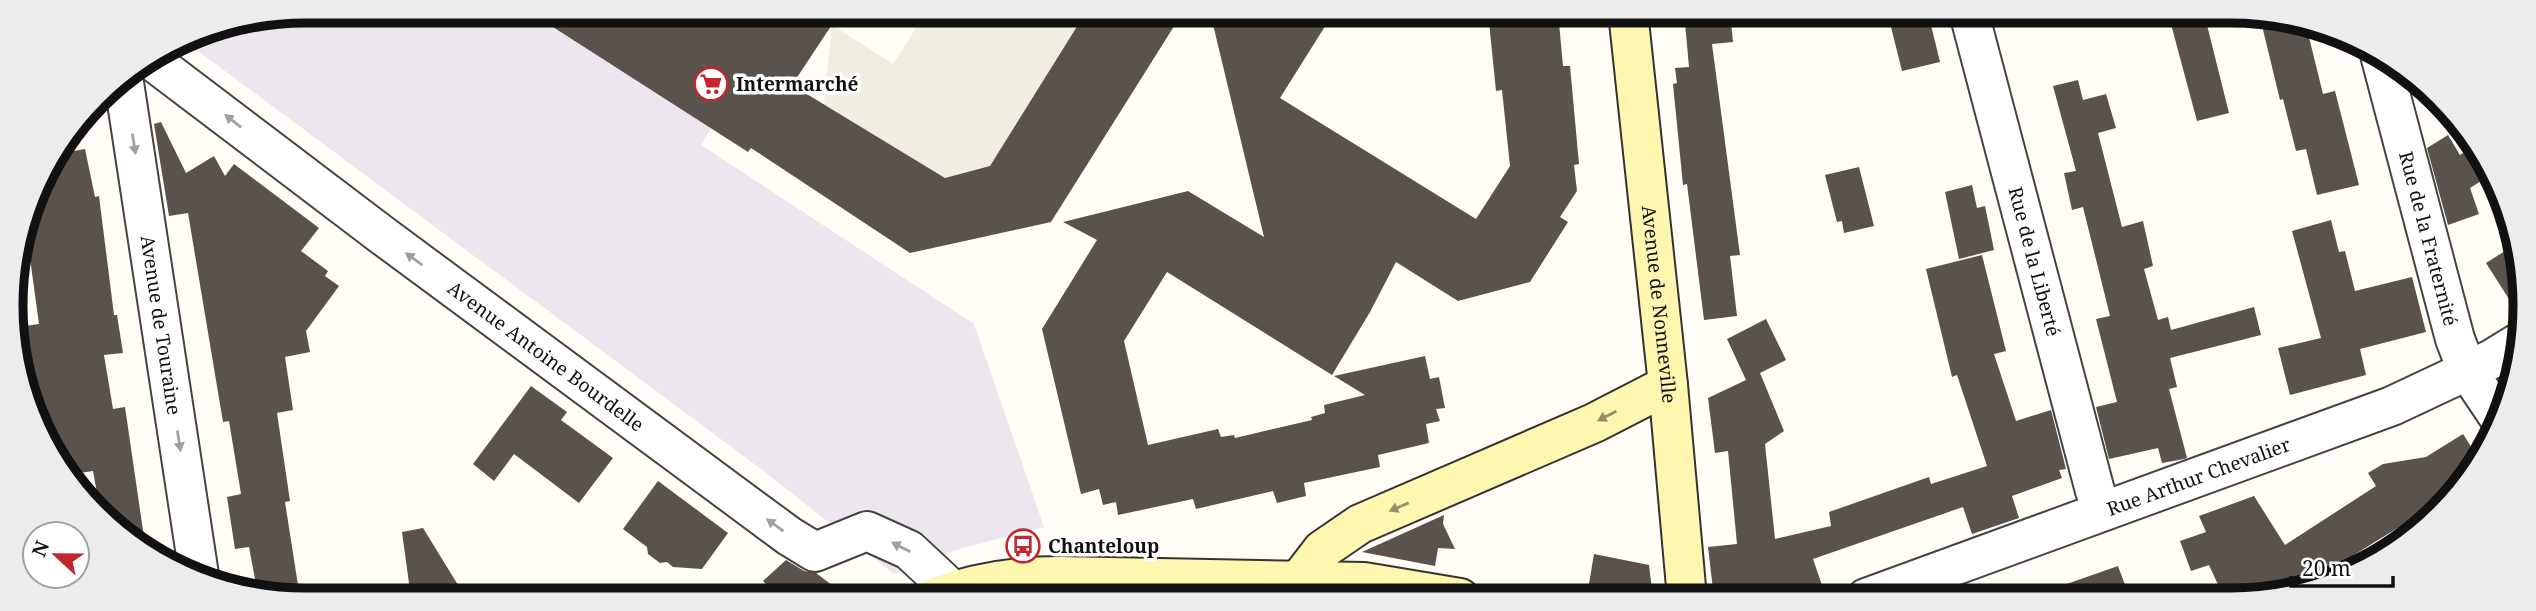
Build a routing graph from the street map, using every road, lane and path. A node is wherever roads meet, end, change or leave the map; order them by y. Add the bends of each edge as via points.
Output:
1 (1629, 23) edge
2 (1972, 23) edge
3 (157, 65) edge
4 (2383, 67) edge
5 (125, 88) edge
6 (2510, 348) edge
7 (2467, 370) junction
8 (1668, 386) junction
9 (2494, 409) edge
10 (2102, 510) junction
11 (199, 568) edge
12 (1299, 580) junction
13 (939, 588) edge
14 (964, 588) edge
15 (1400, 588) edge
16 (1686, 588) edge
17 (1893, 588) edge

1 - 8 street, Avenue de Nonneville
2 - 10 street, Rue de la Liberté
13 -> 3 street, Avenue Antoine Bourdelle via 909,550 867,531 815,552 789,536
4 - 7 street, Rue de la Fraternité
5 -> 11 street, Avenue de Touraine
6 - 7 street, Rue Arthur Chevalier
7 - 9 street, Rue de la Fraternité
7 - 10 street, Rue Arthur Chevalier via 2392,406
8 -> 12 street via 1594,423 1360,524 1322,550
8 - 16 street, Avenue de Nonneville
10 - 17 street, Rue Arthur Chevalier
12 - 14 street via 1032,576
12 - 15 street

